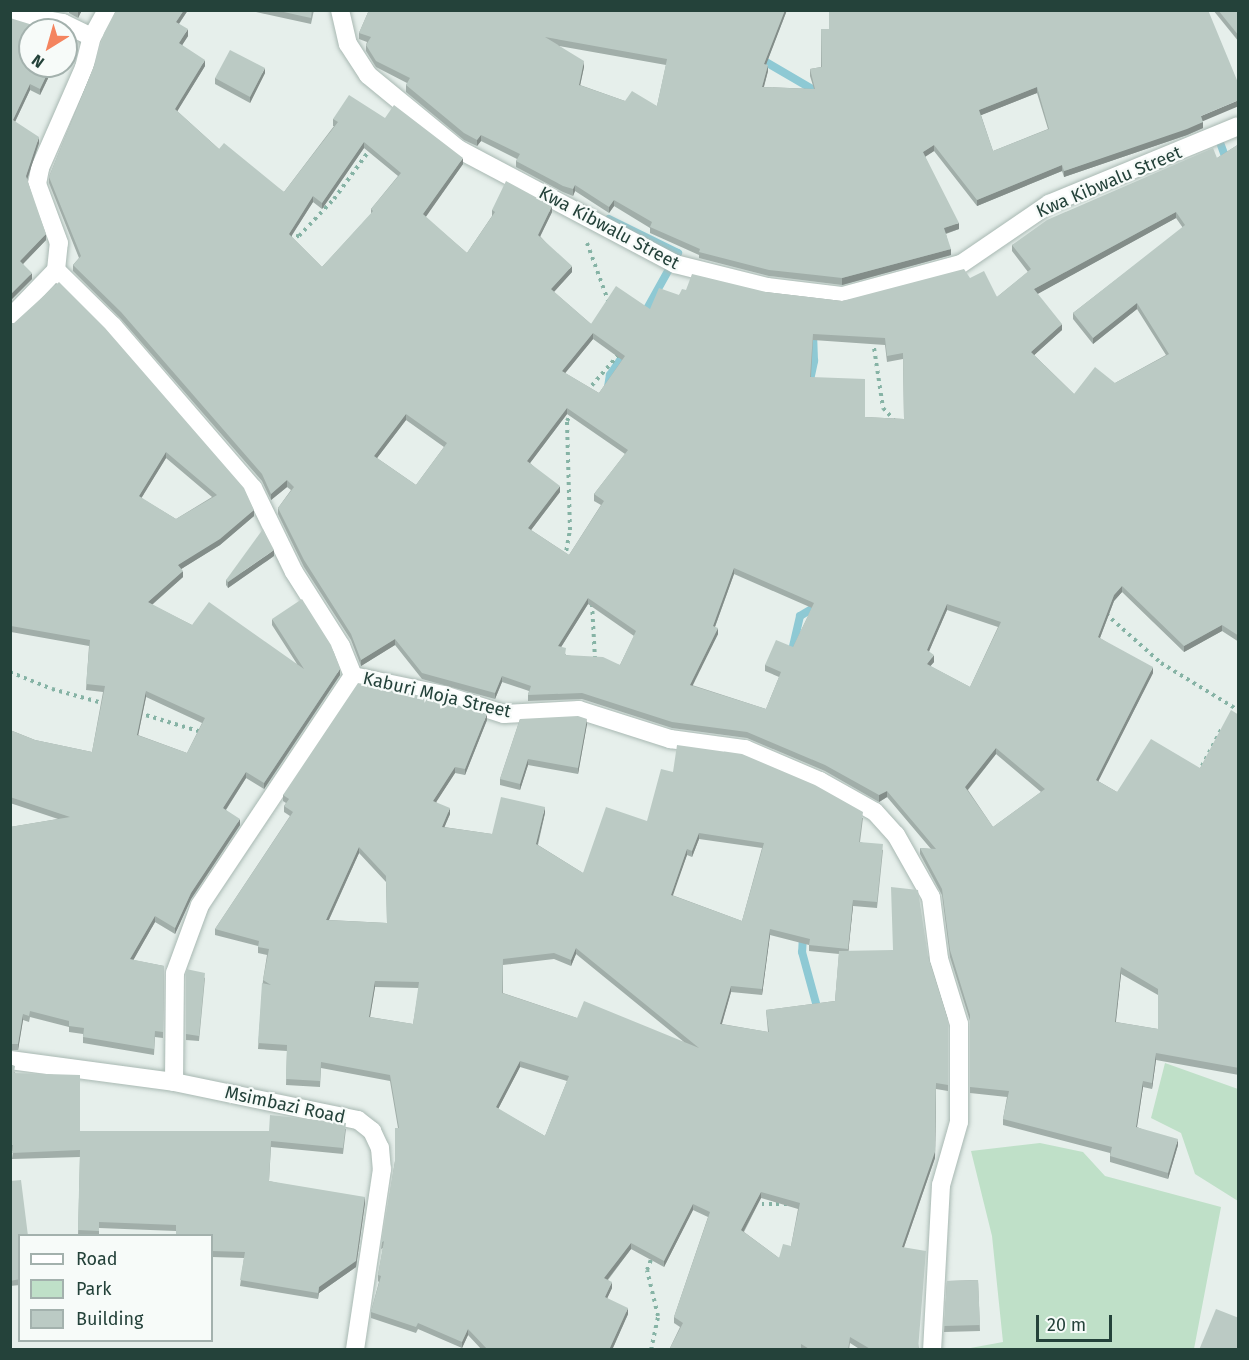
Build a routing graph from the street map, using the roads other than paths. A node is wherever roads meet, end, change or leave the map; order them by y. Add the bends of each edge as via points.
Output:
1 (106, 10) edge
2 (340, 10) edge
3 (10, 13) edge
4 (92, 37) junction
5 (1239, 126) edge
6 (56, 270) junction
7 (10, 318) edge
8 (353, 676) junction
9 (10, 1060) edge
10 (174, 1082) junction
11 (356, 1350) edge
12 (932, 1350) edge

1 - 4 street
2 - 5 street, Kwa Kibwalu Street via 348,44 368,75 419,121 483,162 689,270 767,287 843,296 961,264 1049,204
3 - 4 street via 63,23
4 - 6 street via 84,68 40,168 37,184 59,243
6 - 7 street
6 - 8 street, Kaburi Moja Street via 113,326 253,488 294,572 341,646
8 - 10 street, Kaburi Moja Street via 200,905 175,973
8 - 12 street, Kaburi Moja Street via 444,695 504,714 579,710 670,739 745,749 866,806 896,835 932,897 939,959 960,1024 959,1122 940,1185
9 - 10 street, Msimbazi Road
10 - 11 street, Msimbazi Road via 357,1120 372,1131 380,1148 382,1169

